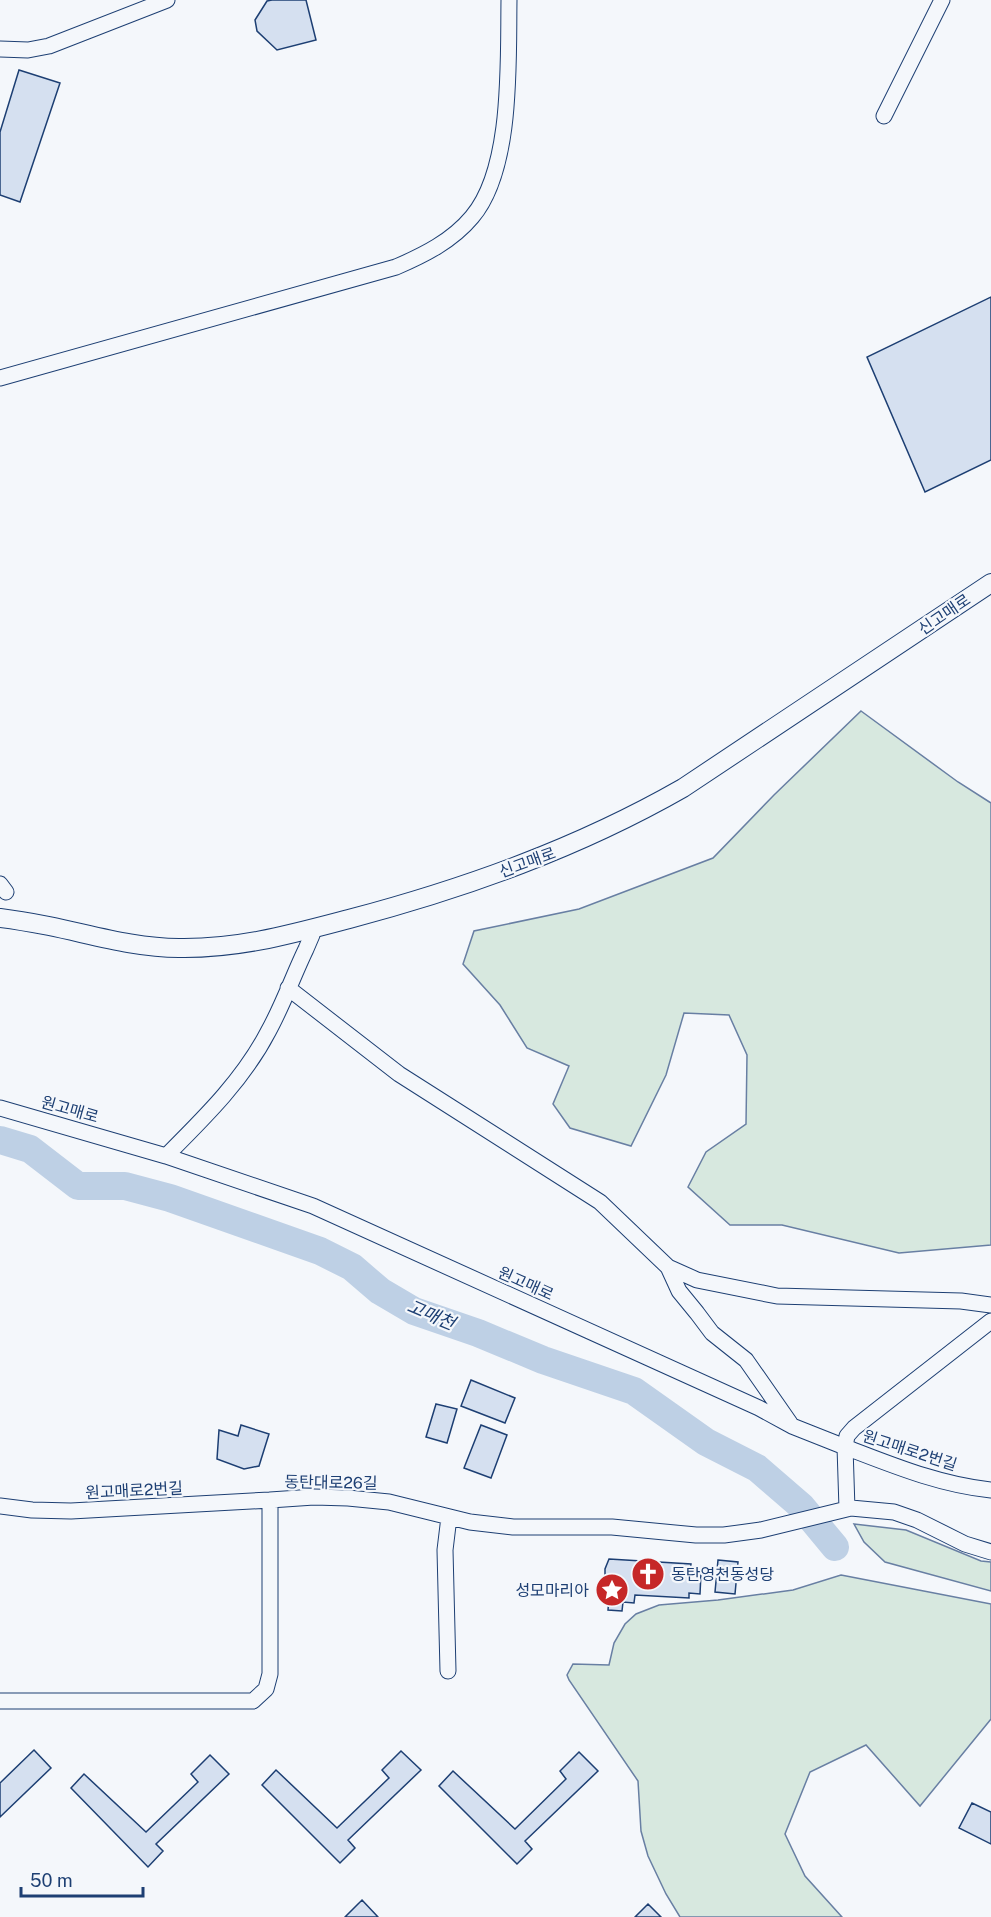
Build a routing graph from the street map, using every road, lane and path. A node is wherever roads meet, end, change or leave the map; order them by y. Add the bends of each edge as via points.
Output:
1 (167, 0) edge
2 (509, 0) edge
3 (942, 0) edge
4 (0, 49) edge
5 (884, 116) dead end
6 (0, 378) edge
7 (991, 583) edge
8 (0, 918) edge
9 (312, 928) junction
10 (288, 988) junction
11 (0, 1108) edge
12 (166, 1156) junction
13 (668, 1267) junction
14 (991, 1305) edge
15 (991, 1321) edge
16 (792, 1426) junction
17 (845, 1447) junction
18 (991, 1490) edge
19 (270, 1500) junction
20 (0, 1506) edge
21 (842, 1510) junction
22 (449, 1517) junction
23 (991, 1552) edge
24 (448, 1671) dead end
25 (0, 1701) edge

1 - 4 street via 50,46
2 - 6 street via 507,107 500,148 488,189 472,216 450,237 423,256 396,267
3 - 5 street
7 - 9 street, 신고매로 via 643,811 554,852 449,891
8 - 9 street, 신고매로 via 123,943 180,948 266,941
9 - 10 street
10 - 12 street via 268,1033 239,1078
10 - 13 street via 399,1074 600,1202
11 - 12 street, 원고매로
12 - 16 street, 원고매로 via 313,1206
13 - 14 street via 697,1280 777,1296
13 - 16 street via 680,1291 712,1333 746,1360
15 - 17 street via 854,1428
16 - 17 street, 원고매로
17 - 18 street, 원고매로2번길 via 909,1472
17 - 21 street, 원고매로2번길
19 - 20 street, 원고매로2번길 via 71,1511
19 - 22 street, 동탄대로26길 via 348,1497 389,1502
19 - 25 street, 동탄대로26길 via 270,1674 266,1689 253,1701
21 - 22 street, 동탄대로26길 via 724,1535 612,1527 513,1527
21 - 23 street via 894,1512
22 - 24 street via 445,1550

